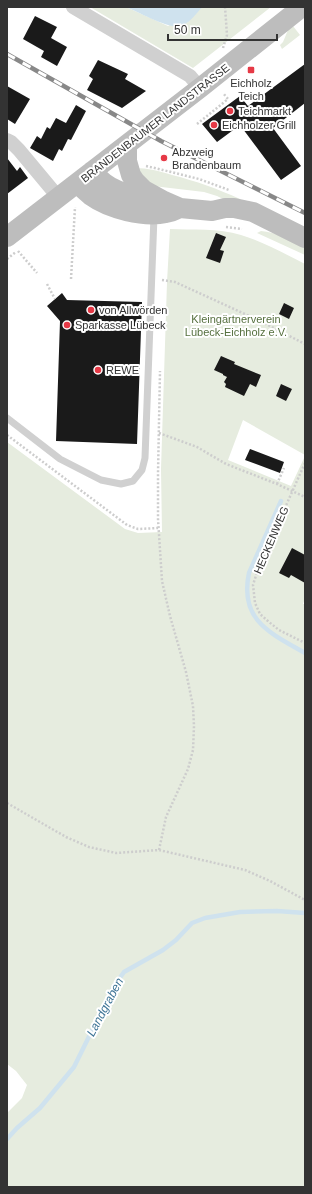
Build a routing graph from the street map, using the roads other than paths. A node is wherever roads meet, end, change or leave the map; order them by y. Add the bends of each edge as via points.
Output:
1 (73, 7) edge
2 (302, 7) edge
3 (200, 88) junction
4 (7, 140) edge
5 (127, 145) junction
6 (85, 177) junction
7 (67, 202) junction
8 (166, 208) junction
9 (305, 238) edge
10 (12, 244) edge
11 (7, 418) edge

1 - 3 street via 190,76
2 - 3 main road, BRANDENBAUMER LANDSTRASSE
3 - 5 main road, BRANDENBAUMER LANDSTRASSE
4 - 7 street via 12,142
5 - 6 main road, BRANDENBAUMER LANDSTRASSE
5 - 8 main road via 127,161 131,175
6 - 7 main road, BRANDENBAUMER LANDSTRASSE
6 - 8 main road via 89,194 104,204 141,214
7 - 10 main road, BRANDENBAUMER LANDSTRASSE
8 - 9 main road via 212,211 232,221 285,228
8 - 11 lane via 142,470 133,480 121,484 101,480 60,459

